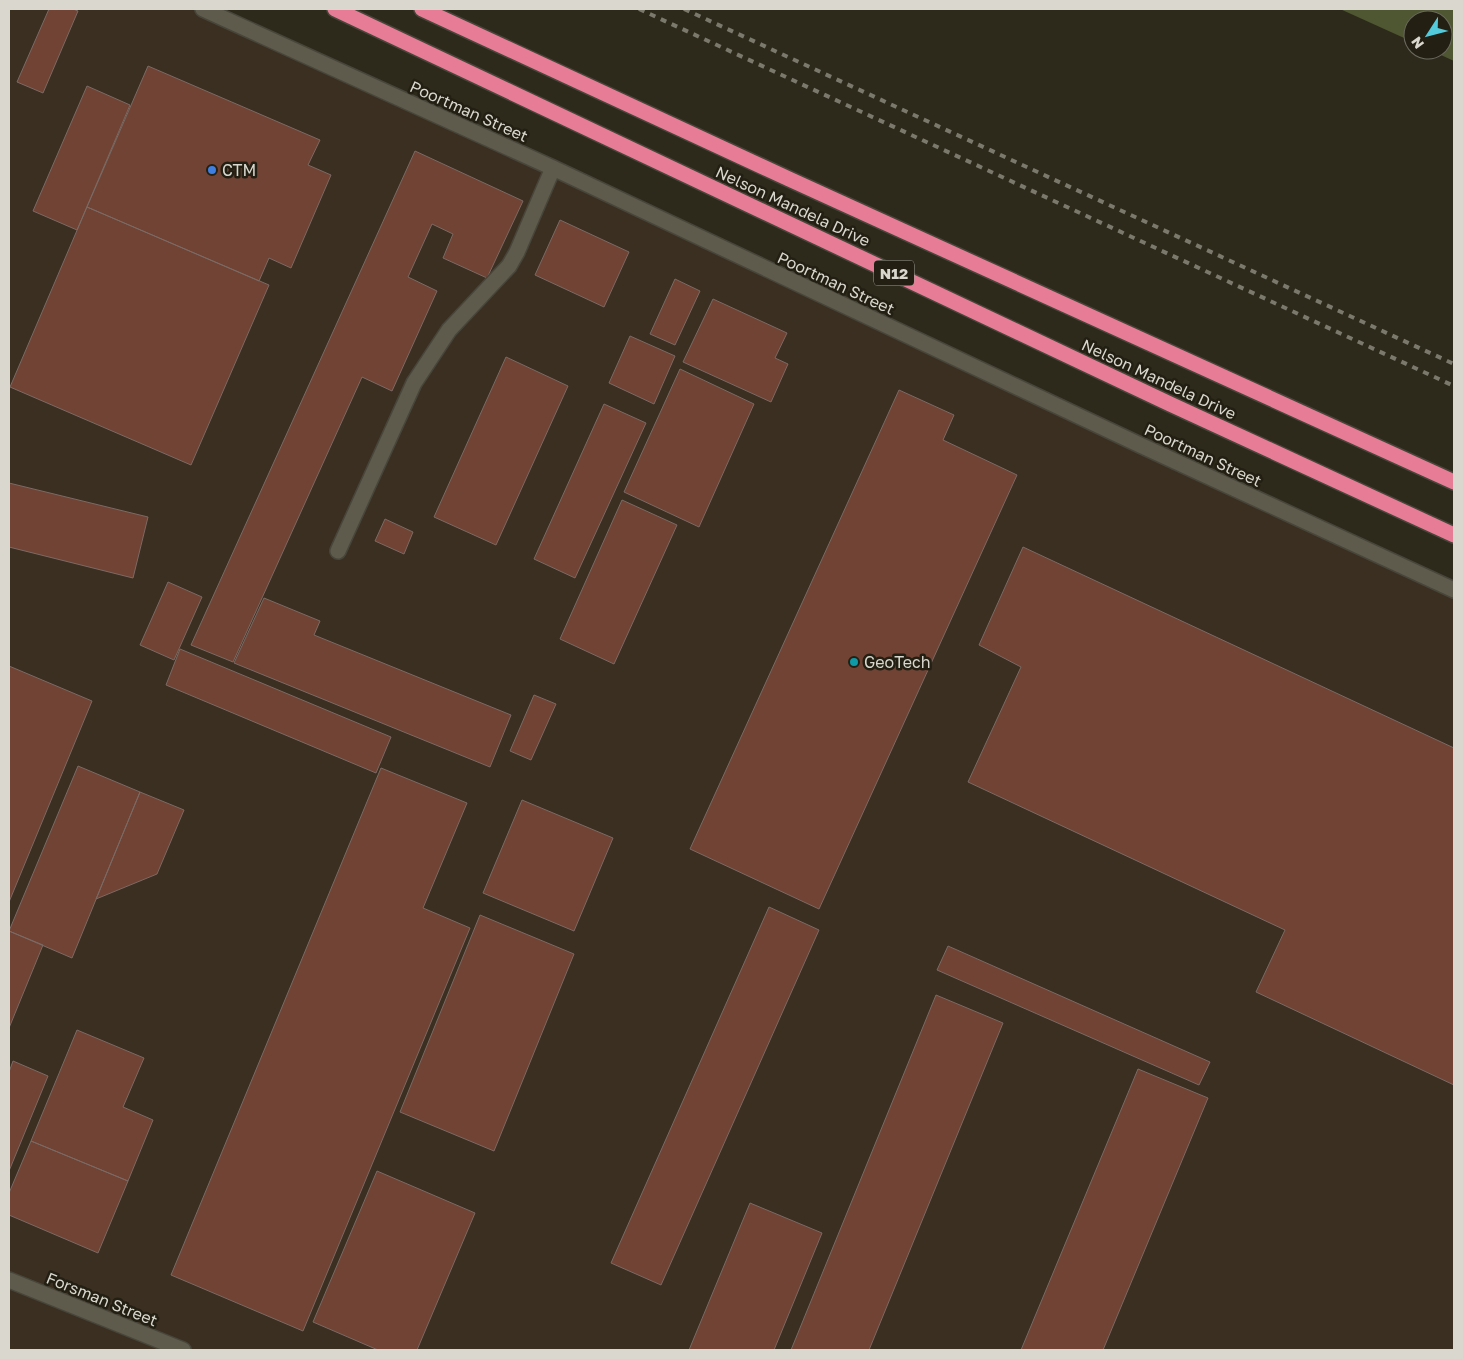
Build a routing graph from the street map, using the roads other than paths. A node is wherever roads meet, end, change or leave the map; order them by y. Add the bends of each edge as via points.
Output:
1 (203, 9) edge
2 (335, 9) edge
3 (422, 9) edge
4 (553, 168) junction
5 (1454, 482) edge
6 (1454, 535) edge
7 (338, 551) dead end
8 (1454, 590) edge
9 (9, 1280) edge
10 (183, 1350) edge

1 - 4 street, Poortman Street
2 - 6 highway, Nelson Mandela Drive / N12
3 - 5 highway, Nelson Mandela Drive / N12
4 - 7 street via 509,266 449,330 414,384
4 - 8 street, Poortman Street
9 - 10 street, Forsman Street

